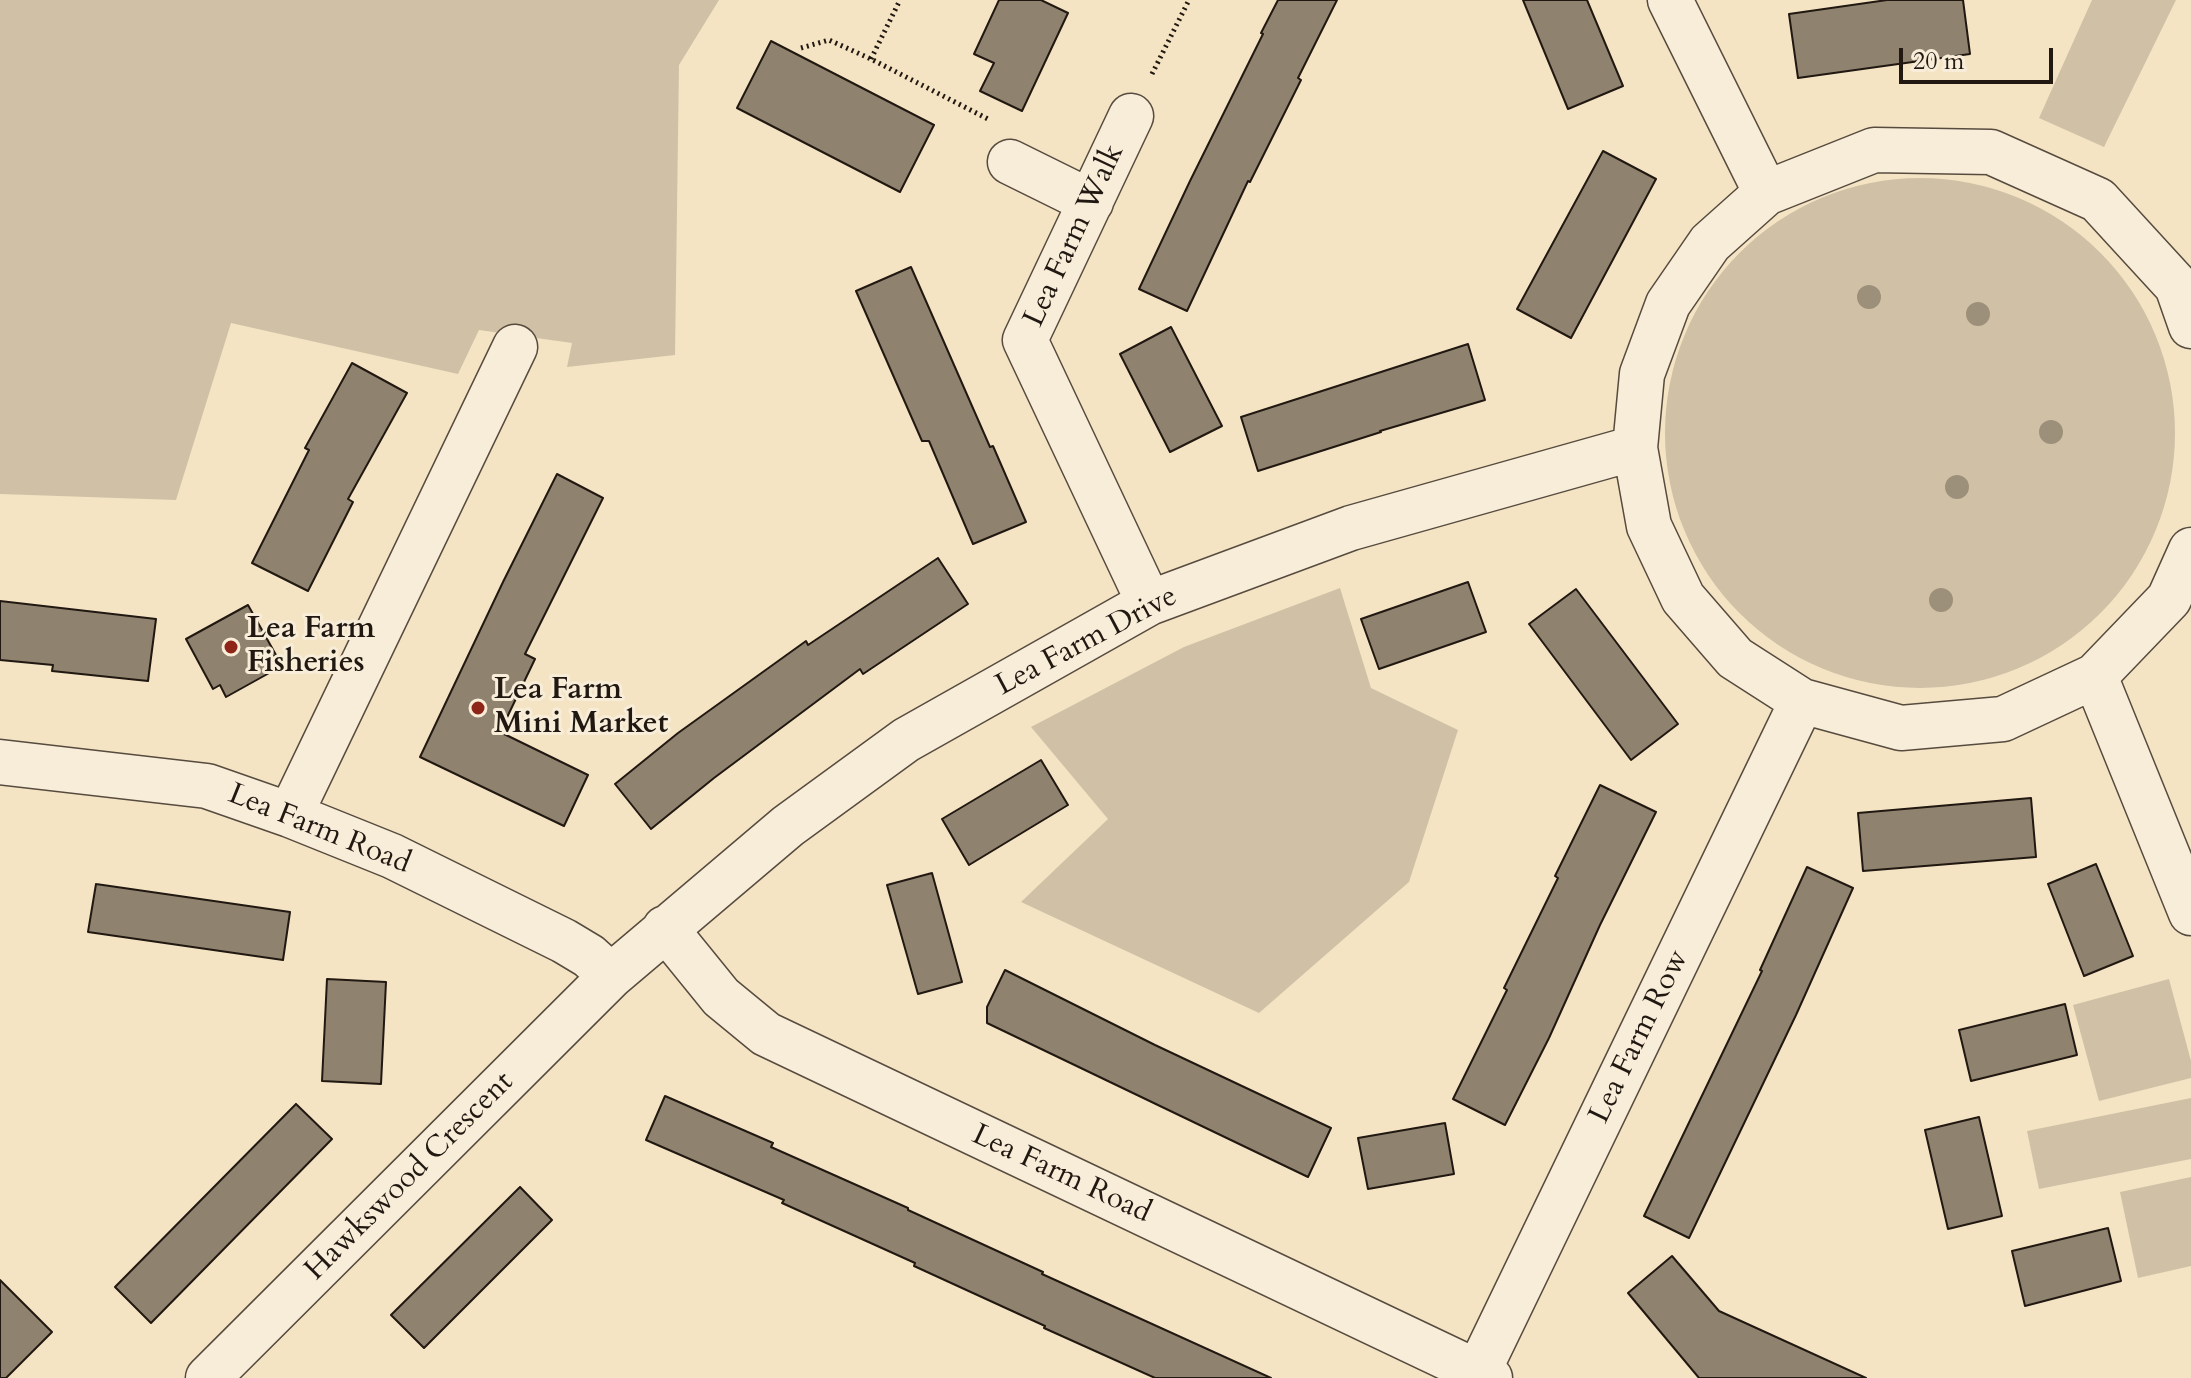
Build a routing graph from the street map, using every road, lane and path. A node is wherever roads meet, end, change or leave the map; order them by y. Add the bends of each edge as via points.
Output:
1 (900, 0) edge
2 (1189, 0) edge
3 (1670, 0) edge
4 (801, 48) dead end
5 (871, 59) junction
6 (1131, 116) joint
7 (1010, 162) joint
8 (1766, 193) junction
9 (1091, 202) junction
10 (2191, 326) edge
11 (515, 347) dead end
12 (1635, 448) junction
13 (2191, 550) edge
14 (1149, 603) junction
15 (2095, 676) junction
16 (1802, 701) junction
17 (0, 762) edge
18 (290, 815) junction
19 (2191, 913) edge
20 (665, 928) junction
21 (611, 976) junction
22 (1480, 1376) edge
23 (208, 1378) edge

1 - 5 path
2 - 6 path, Lea Farm Walk
3 - 8 street
4 - 5 path via 829,40
5 - 7 path via 987,116
6 - 9 street, Lea Farm Walk
7 - 9 street
8 - 10 street via 1874,150 1991,152 2098,200 2177,286
8 - 12 street via 1710,243 1668,304 1642,374
9 - 14 street, Lea Farm Walk via 1025,340
11 - 18 street
12 - 14 street, Lea Farm Drive via 1351,528
12 - 16 street via 1649,526 1683,598 1735,658
13 - 15 street via 2169,599
14 - 20 street, Lea Farm Drive via 906,740 788,826
15 - 16 street via 2003,719 1974,722 1901,728
15 - 19 street
16 - 22 street, Lea Farm Row
17 - 18 street, Lea Farm Road via 207,786
18 - 21 street, Lea Farm Road via 392,856 564,941
20 - 21 street, Lea Farm Drive
20 - 22 street, Lea Farm Road via 721,997 766,1034
21 - 23 street, Hawkswood Crescent

